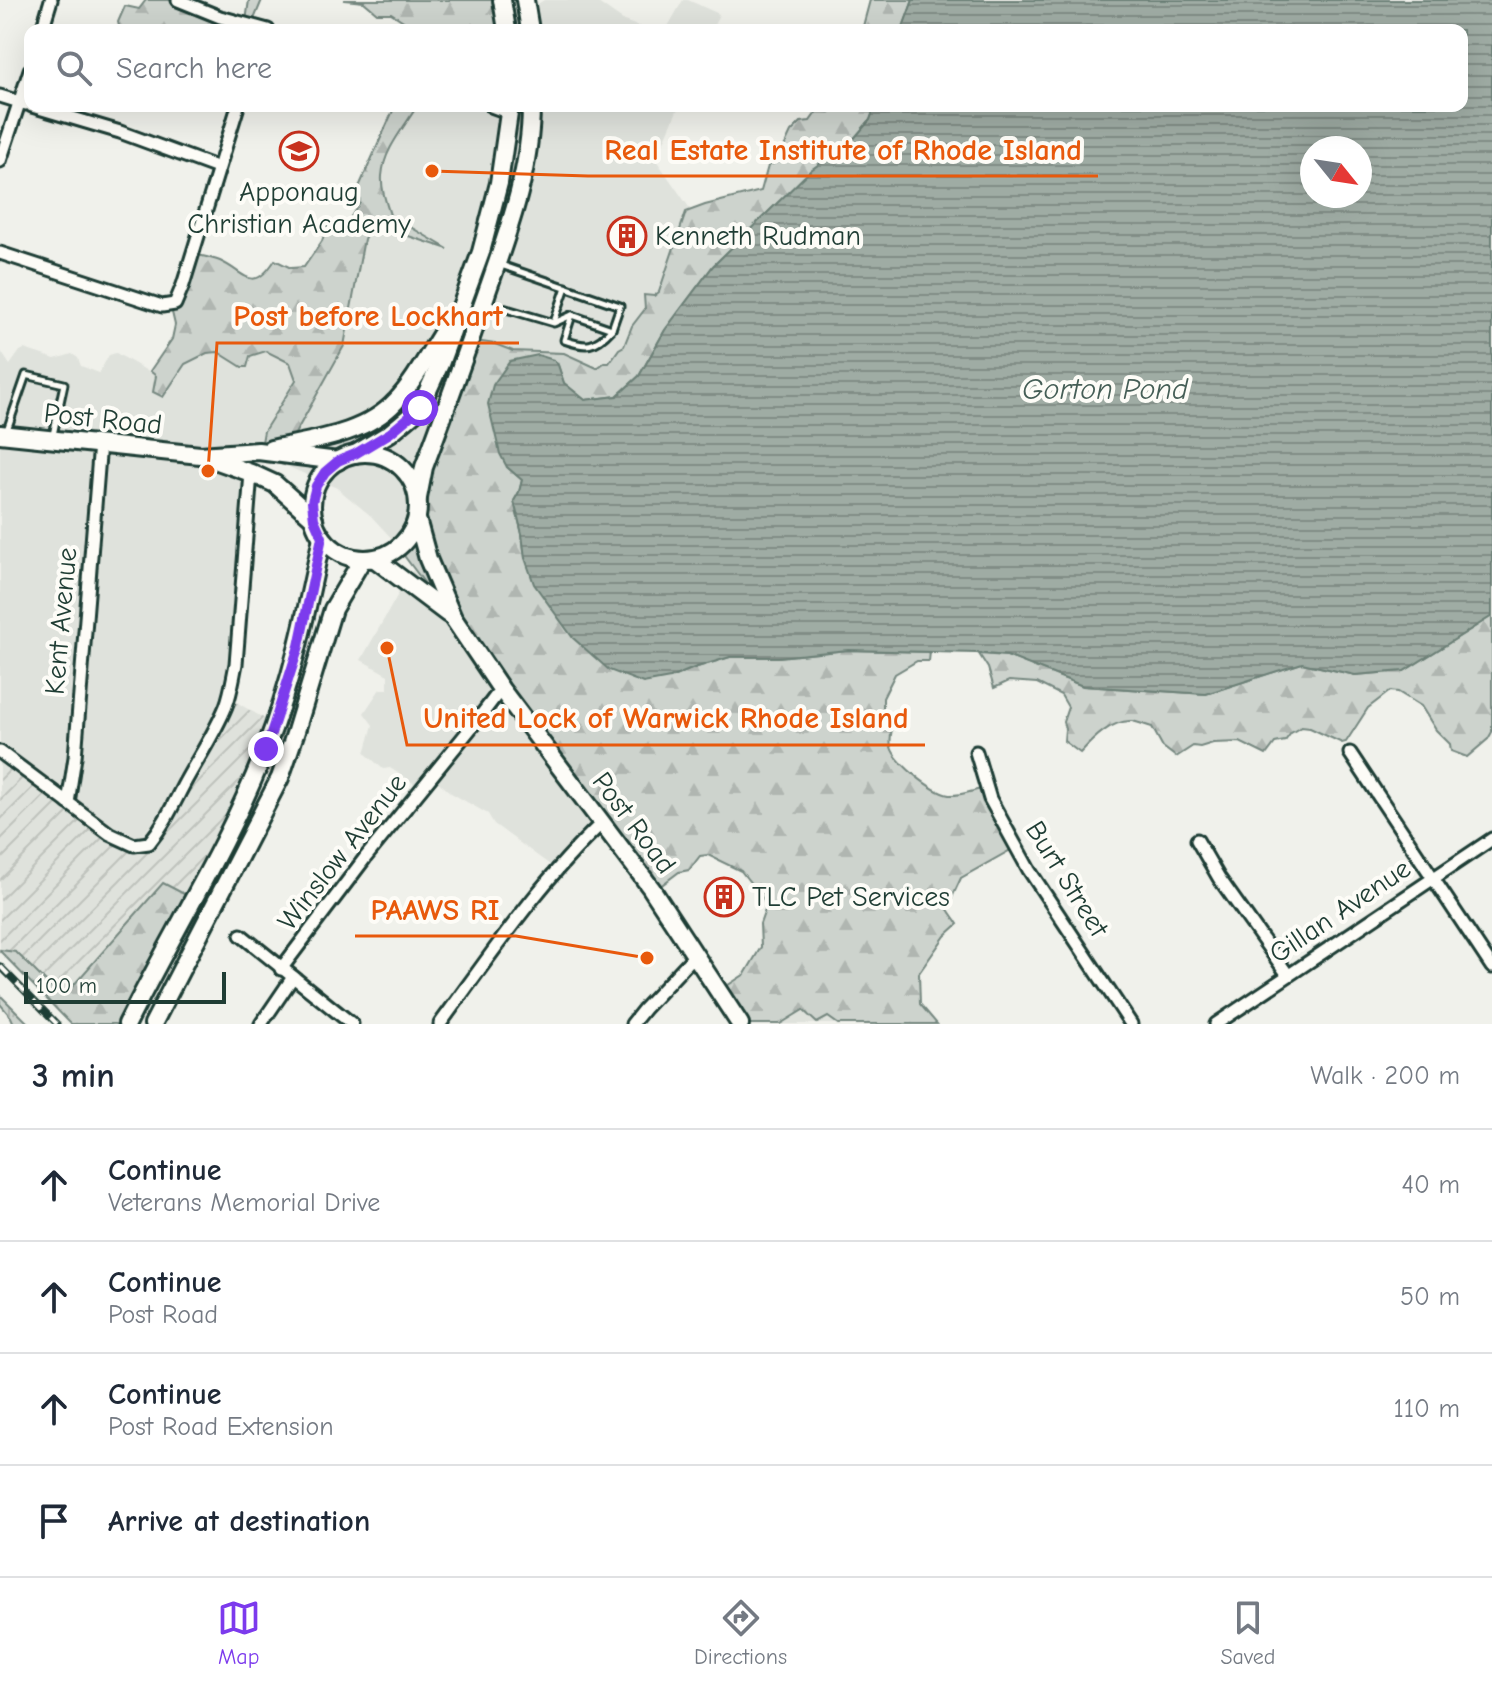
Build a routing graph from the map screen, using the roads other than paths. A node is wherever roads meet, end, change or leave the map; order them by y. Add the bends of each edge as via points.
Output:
1 (51, 0) edge
2 (178, 0) edge
3 (502, 0) edge
4 (525, 0) edge
5 (44, 24) edge
6 (246, 24) edge
7 (506, 24) edge
8 (529, 24) edge
9 (0, 96) edge
10 (24, 103) edge
11 (24, 110) edge
12 (54, 112) edge
13 (236, 112) edge
14 (510, 112) edge
15 (531, 112) edge
16 (0, 161) edge
17 (218, 168) junction
18 (0, 253) edge
19 (497, 263) junction
20 (566, 287) junction
21 (484, 302) junction
22 (460, 306) junction
23 (572, 315) junction
24 (554, 323) junction
25 (612, 329) junction
26 (3, 434) edge
27 (52, 440) junction
28 (100, 443) junction
29 (258, 451) junction
30 (355, 454) junction
31 (200, 455) junction
32 (338, 461) junction
33 (251, 473) junction
34 (418, 498) junction
35 (314, 519) junction
36 (417, 519) junction
37 (322, 537) junction
38 (369, 559) junction
39 (453, 618) junction
40 (501, 689) junction
41 (0, 752) edge
42 (976, 752) dead end
43 (1350, 753) dead end
44 (68, 803) junction
45 (602, 823) junction
46 (1492, 839) edge
47 (1197, 840) dead end
48 (1434, 878) junction
49 (241, 935) dead end
50 (695, 955) junction
51 (1492, 967) edge
52 (281, 969) junction
53 (1288, 975) junction
54 (293, 977) junction
55 (127, 1024) edge
56 (153, 1024) edge
57 (261, 1024) edge
58 (352, 1024) edge
59 (440, 1024) edge
60 (632, 1024) edge
61 (740, 1024) edge
62 (1131, 1024) edge
63 (1216, 1024) edge

1 - 5 street
2 - 6 street
3 - 7 main road
4 - 8 main road
9 - 10 street
11 - 16 street
12 - 17 street
13 - 17 street
14 - 22 main road via 499,183
15 - 19 main road, Post Road via 523,178
17 - 18 street via 175,304 162,306
19 - 20 lane
19 - 21 main road, Post Road
20 - 24 lane
20 - 25 lane via 620,306
21 - 24 lane
21 - 34 main road, Post Road via 424,467
22 - 29 main road via 395,403 342,434
22 - 30 main road via 420,408
23 - 24 lane
23 - 25 lane
23 - 25 lane via 564,340 582,347 602,340
26 - 27 main road, Post Road
26 - 27 lane via 26,375 64,384
27 - 28 main road, Post Road
28 - 31 main road, Post Road
28 - 44 street, Kent Avenue
29 - 31 main road
29 - 32 main road
30 - 32 main road
30 - 34 main road via 389,459 402,468
31 - 33 main road
32 - 35 main road via 316,486
33 - 35 main road via 275,484
33 - 44 street via 236,664 226,706 171,812 149,843 134,845
34 - 36 main road, Post Road
35 - 37 main road
36 - 38 main road via 402,545
36 - 39 main road, Post Road
37 - 38 main road, Post Road via 347,556
37 - 55 main road via 299,646 266,749
38 - 39 main road, Post Road
38 - 56 main road via 333,609 280,778
39 - 40 main road, Post Road
40 - 45 main road, Post Road
40 - 52 street, Winslow Avenue
41 - 44 street
42 - 62 street, Burt Street via 990,799 1029,870
43 - 48 street
45 - 50 main road, Post Road
45 - 59 street via 521,915
46 - 48 street, Gillan Avenue
47 - 53 street
48 - 51 street
48 - 53 street, Gillan Avenue
49 - 52 street
50 - 60 street
50 - 61 main road, Post Road
52 - 54 street
53 - 63 street, Gillan Avenue
54 - 57 street, Winslow Avenue
54 - 58 street

